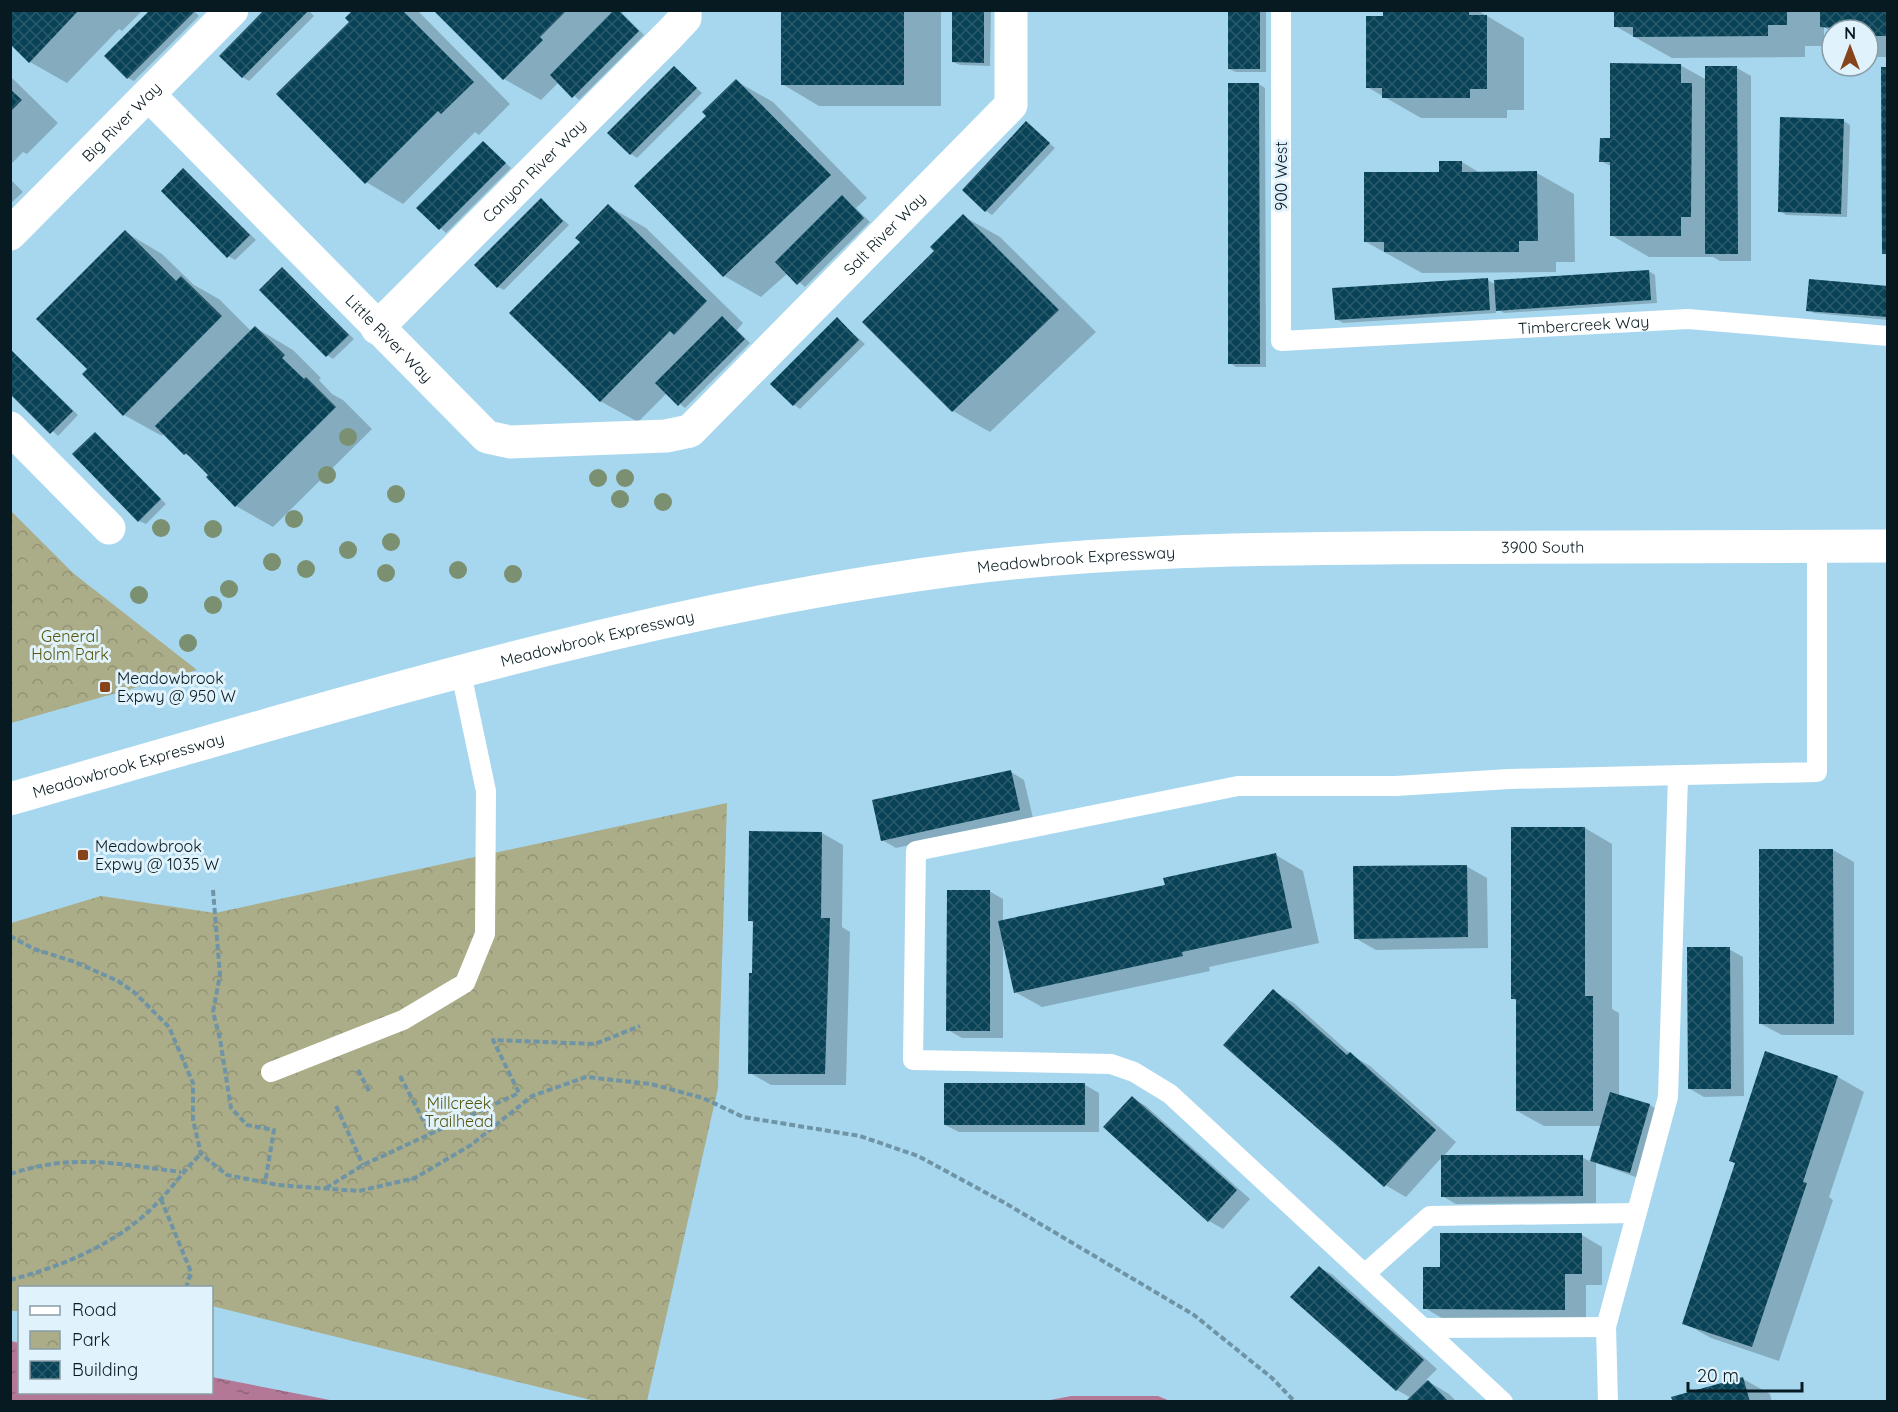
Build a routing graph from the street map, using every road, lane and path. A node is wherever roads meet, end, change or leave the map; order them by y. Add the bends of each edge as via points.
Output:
1 (232, 10) edge
2 (685, 10) edge
3 (1011, 10) edge
4 (1281, 10) edge
5 (149, 95) junction
6 (10, 234) edge
7 (377, 328) junction
8 (1887, 336) edge
9 (1281, 341) joint
10 (10, 428) edge
11 (690, 431) joint
12 (109, 528) dead end
13 (1887, 546) edge
14 (1816, 547) junction
15 (1197, 550) joint
16 (461, 674) junction
17 (1678, 777) junction
18 (10, 799) edge
19 (213, 890) dead end
20 (10, 936) edge
21 (640, 1026) dead end
22 (271, 1072) dead end
23 (400, 1076) dead end
24 (336, 1106) dead end
25 (430, 1133) junction
26 (201, 1154) junction
27 (363, 1164) junction
28 (182, 1172) junction
29 (10, 1174) edge
30 (265, 1183) junction
31 (325, 1188) junction
32 (161, 1199) junction
33 (1636, 1213) junction
34 (1366, 1273) junction
35 (10, 1280) edge
36 (186, 1286) edge
37 (1606, 1327) junction
38 (1424, 1328) junction
39 (1295, 1401) edge
40 (1503, 1401) edge
41 (1608, 1401) edge

1 - 5 street, Big River Way
2 - 7 street, Canyon River Way via 685,18 669,35
3 - 11 street, Salt River Way via 1011,105
4 - 9 lane, 900 West
5 - 6 street, Big River Way
5 - 7 street, Little River Way
7 - 11 street, Little River Way via 487,437 510,442 666,436
8 - 9 lane, Timbercreek Way via 1688,319
10 - 12 street
13 - 14 street, 3900 South
14 - 15 street, 3900 South
14 - 17 lane via 1818,772
15 - 16 street, Meadowbrook Expressway via 971,568 808,593 603,635
16 - 18 street, Meadowbrook Expressway
16 - 22 lane via 486,791 485,934 465,983 404,1020
17 - 33 lane via 1668,1097
17 - 34 lane via 1396,786 1238,786 916,851 913,1060 1103,1063 1134,1072 1170,1094
19 - 30 path via 220,975 213,1012 224,1076 231,1108 247,1125 274,1130
20 - 26 path via 118,981 169,1027 193,1083 193,1120
21 - 25 path via 595,1044 493,1040 519,1093
23 - 25 path
24 - 27 path
25 - 27 path
26 - 28 path
26 - 30 path via 227,1175
27 - 31 path
28 - 29 path via 85,1160 35,1166
28 - 32 path
30 - 31 path
31 - 39 path via 359,1191 415,1178 471,1145 532,1096 586,1077 651,1084 703,1098 743,1117 860,1136 918,1156 1194,1315
32 - 35 path via 139,1220 95,1248
32 - 36 path via 191,1272
33 - 34 lane via 1430,1216
33 - 37 lane
34 - 38 lane
37 - 38 lane
37 - 41 lane
38 - 40 lane

